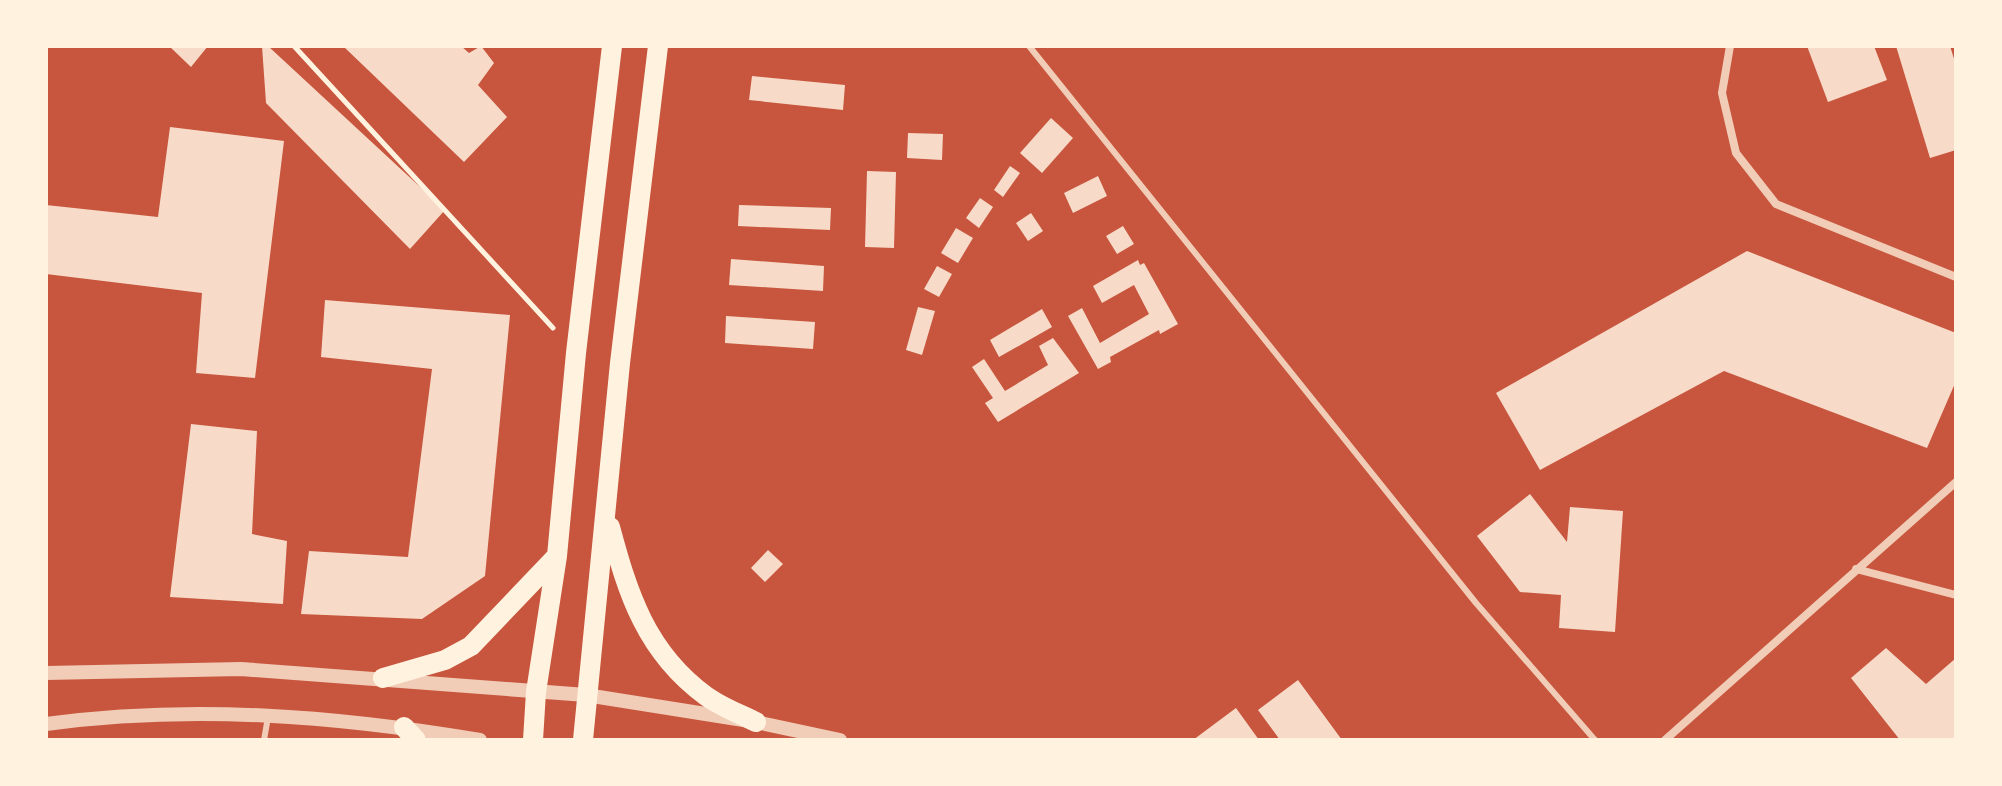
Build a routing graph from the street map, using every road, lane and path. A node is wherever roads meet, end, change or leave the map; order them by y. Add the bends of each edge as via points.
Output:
1 (294, 46) edge
2 (612, 46) edge
3 (658, 46) edge
4 (1029, 46) edge
5 (1730, 46) edge
6 (1956, 277) edge
7 (576, 353) junction
8 (1956, 482) edge
9 (606, 515) junction
10 (557, 556) junction
11 (1856, 569) junction
12 (1956, 595) edge
13 (51, 669) edge
14 (383, 678) junction
15 (536, 692) junction
16 (586, 695) junction
17 (268, 717) junction
18 (756, 722) junction
19 (46, 724) edge
20 (410, 734) edge
21 (264, 740) edge
22 (480, 740) edge
23 (533, 740) edge
24 (583, 740) edge
25 (840, 740) edge
26 (1595, 740) edge
27 (1665, 740) edge

1 - 7 path
2 - 7 main road
3 - 9 main road
4 - 26 lane via 1476,603
5 - 6 street via 1722,93 1736,153 1776,204
7 - 10 main road
8 - 11 street
9 - 16 main road
9 - 18 main road via 628,595 646,634 706,696
10 - 14 main road via 471,646 445,660
10 - 15 main road
11 - 12 street
11 - 27 street
13 - 14 street via 241,669
14 - 15 street
15 - 16 street
15 - 23 main road
16 - 18 street
16 - 24 main road
17 - 19 street via 173,714
17 - 20 street via 329,717
17 - 21 lane
18 - 25 street
20 - 22 street

